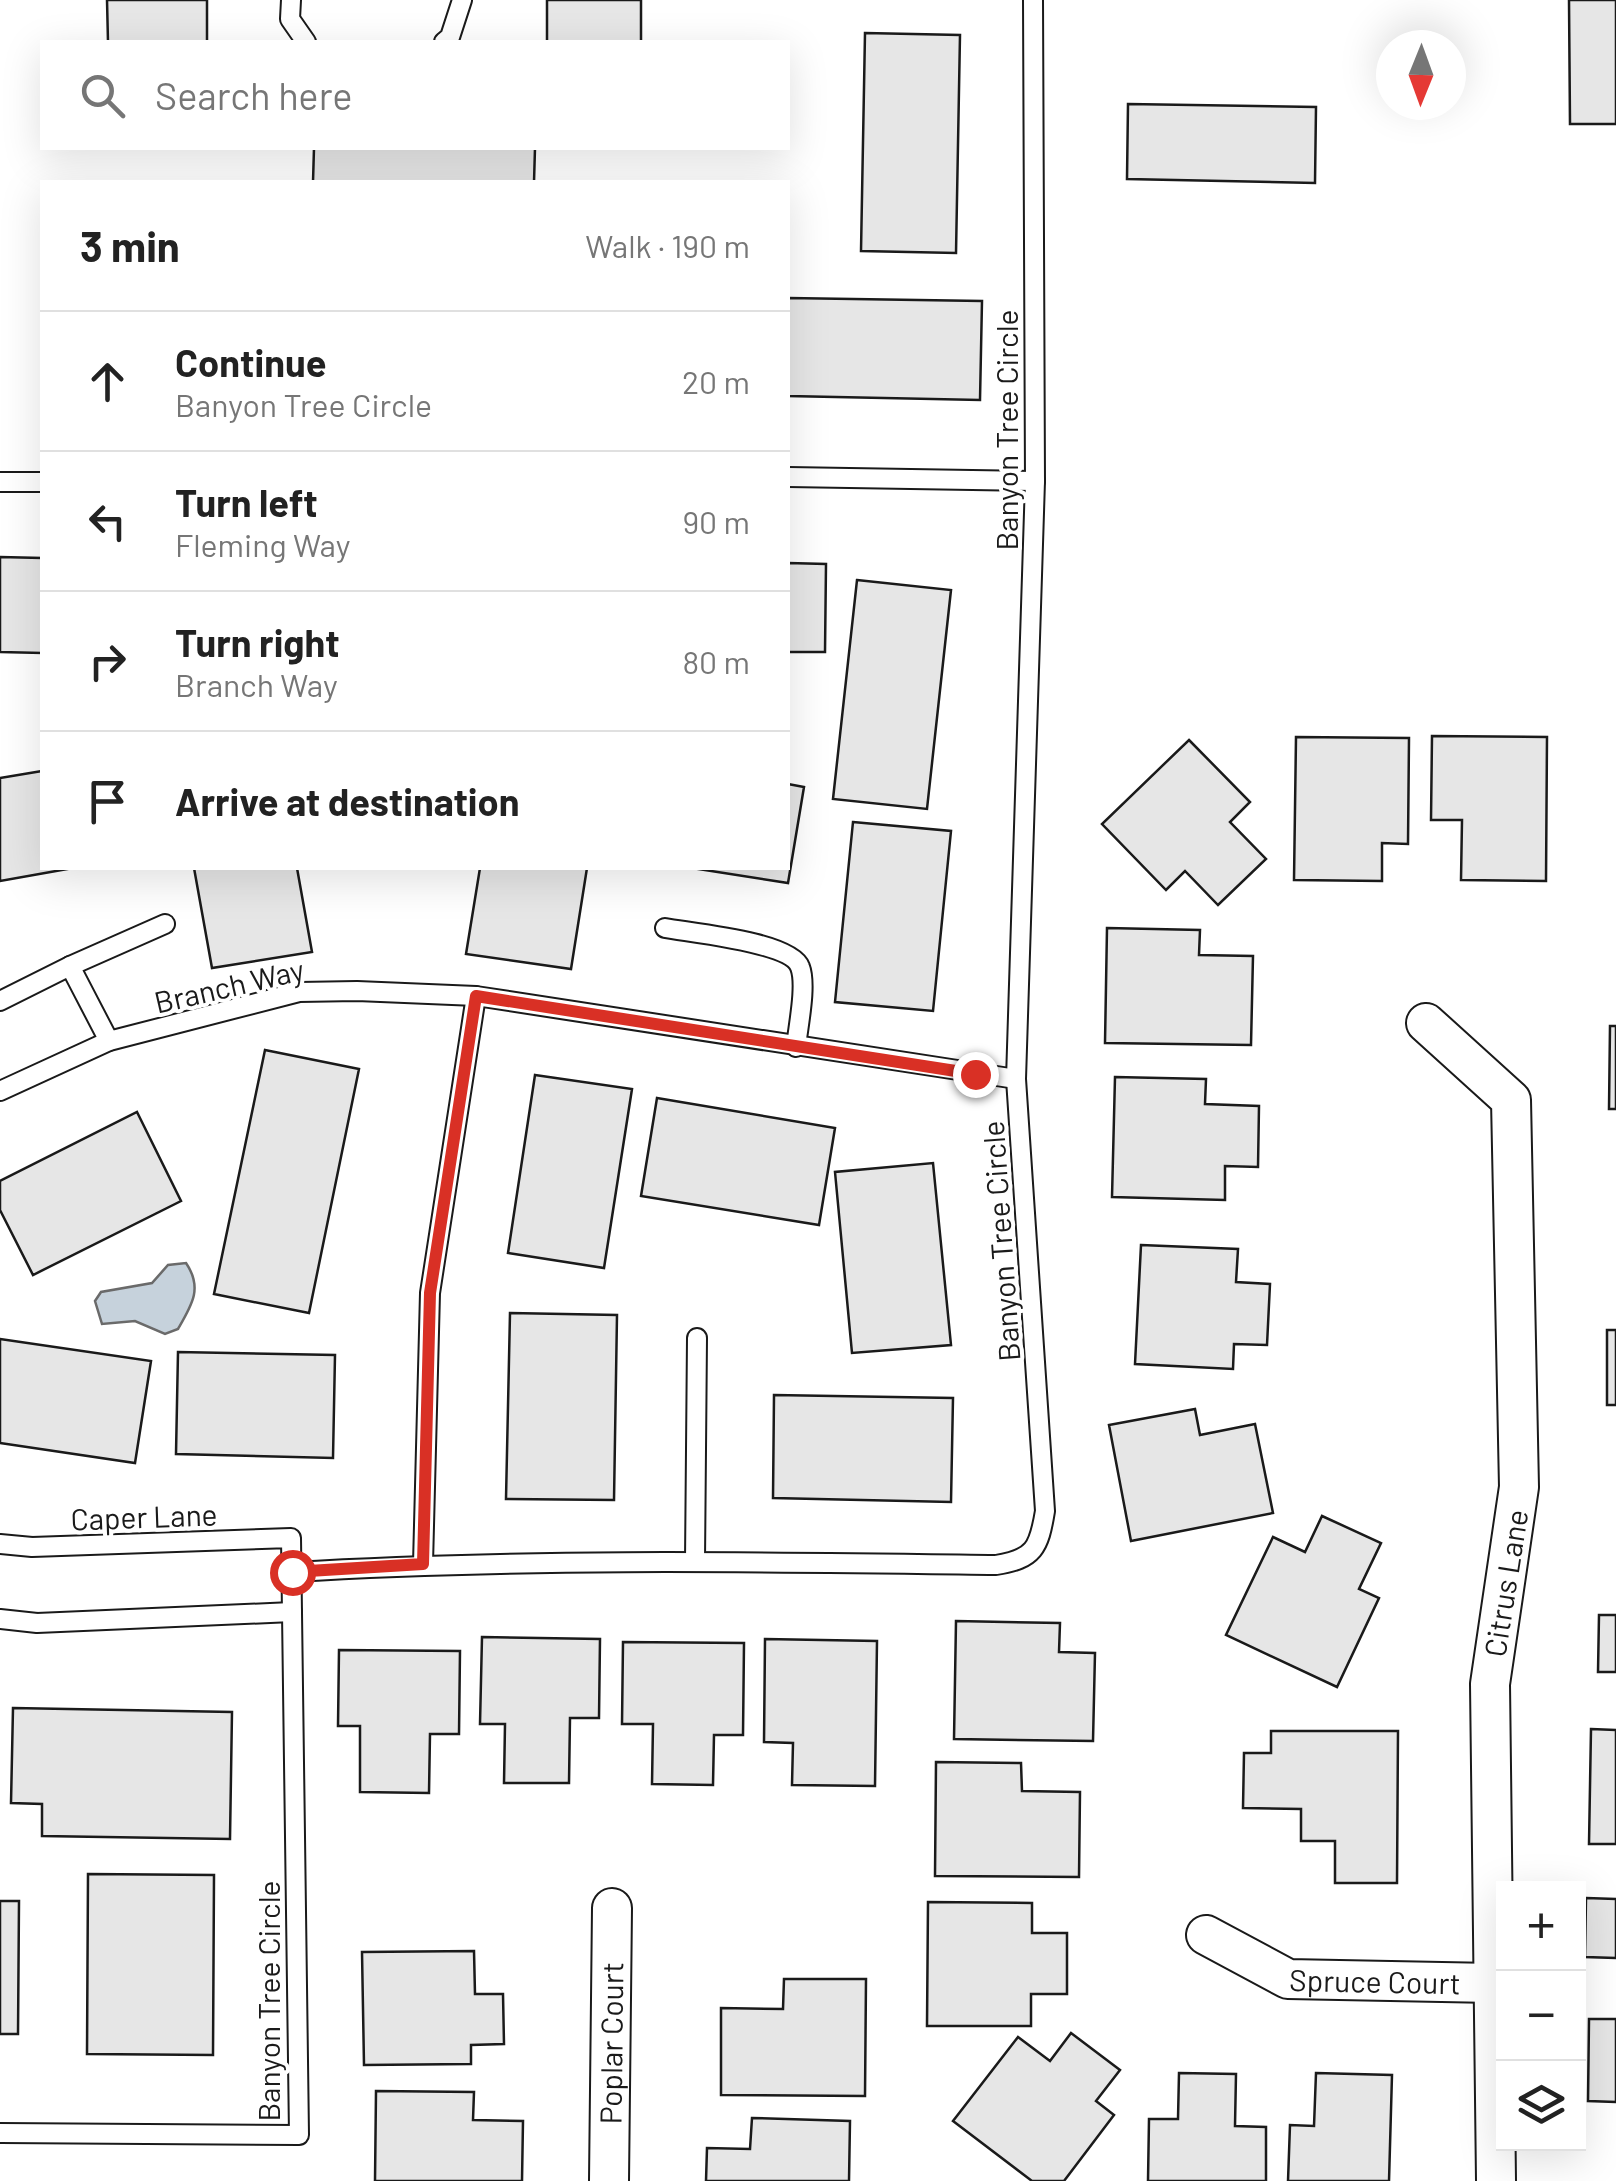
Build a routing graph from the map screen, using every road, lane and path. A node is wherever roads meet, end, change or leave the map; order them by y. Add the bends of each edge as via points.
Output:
1 (290, 0) edge
2 (462, 0) edge
3 (1033, 0) edge
4 (305, 40) edge
5 (446, 40) edge
6 (790, 477) edge
7 (1035, 481) junction
8 (0, 482) edge
9 (40, 482) edge
10 (164, 924) dead end
11 (665, 928) dead end
12 (70, 966) junction
13 (476, 996) junction
14 (0, 1002) edge
15 (1426, 1023) dead end
16 (109, 1041) junction
17 (796, 1047) junction
18 (1016, 1079) junction
19 (0, 1092) edge
20 (698, 1338) dead end
21 (291, 1538) joint
22 (0, 1544) edge
23 (695, 1562) junction
24 (423, 1564) junction
25 (292, 1572) junction
26 (292, 1612) junction
27 (0, 1619) edge
28 (612, 1908) dead end
29 (1206, 1935) dead end
30 (1493, 1982) junction
31 (0, 2133) edge
32 (609, 2181) edge
33 (1496, 2181) edge

1 - 4 lane via 290,19
2 - 5 lane
3 - 7 lane, Banyon Tree Circle
6 - 7 lane
7 - 18 lane, Banyon Tree Circle
8 - 9 lane
10 - 12 lane
11 - 17 lane via 790,955 800,966 802,984
12 - 14 lane
12 - 16 lane
13 - 16 lane, Branch Way via 299,992
13 - 17 lane, Branch Way
13 - 24 lane via 430,1293
15 - 30 street, Citrus Lane via 1511,1100 1519,1488 1490,1684
16 - 19 lane, Branch Way
17 - 18 lane, Branch Way
18 - 23 lane, Banyon Tree Circle via 1045,1512 1040,1542 1021,1561 996,1565
20 - 23 lane
21 - 22 lane, Caper Lane
21 - 25 lane, Banyon Tree Circle
23 - 24 lane, Banyon Tree Circle
24 - 25 lane, Banyon Tree Circle
25 - 26 lane, Banyon Tree Circle
26 - 27 lane
26 - 31 lane, Banyon Tree Circle via 300,2134
28 - 32 street, Poplar Court
29 - 30 street, Spruce Court via 1288,1979
30 - 33 street, Citrus Lane

